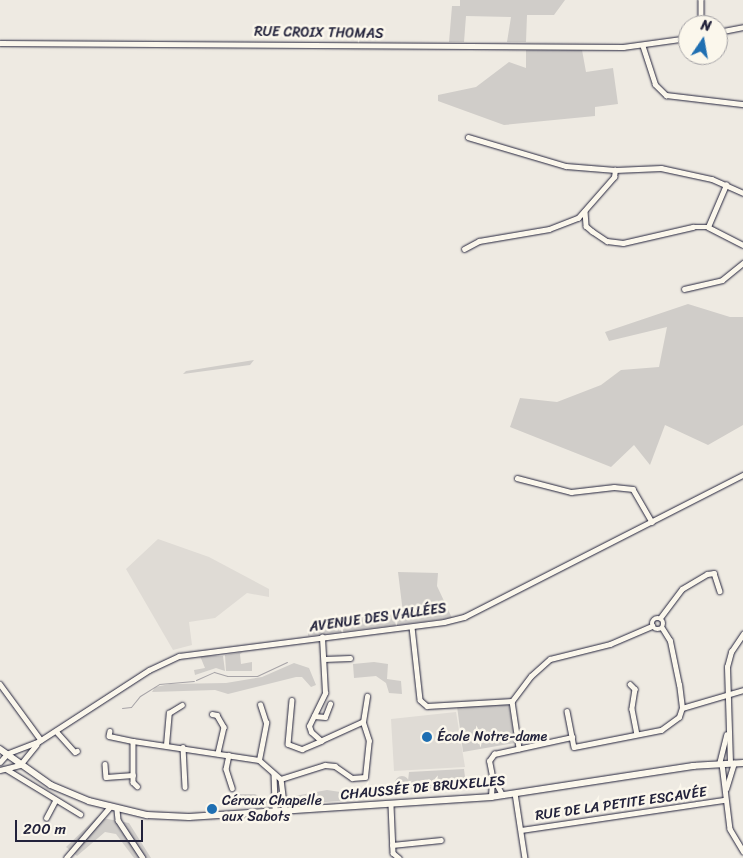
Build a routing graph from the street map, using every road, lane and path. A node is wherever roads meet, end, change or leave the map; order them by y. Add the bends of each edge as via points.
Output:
1 (701, 0) edge
2 (701, 15) edge
3 (743, 27) edge
4 (728, 30) edge
5 (678, 40) edge
6 (0, 43) edge
7 (656, 44) junction
8 (643, 46) junction
9 (647, 55) junction
10 (743, 104) edge
11 (468, 137) dead end
12 (615, 170) junction
13 (726, 185) junction
14 (743, 193) edge
15 (585, 211) junction
16 (708, 227) junction
17 (743, 245) edge
18 (464, 249) dead end
19 (743, 263) edge
20 (684, 289) dead end
21 (743, 475) edge
22 (517, 478) dead end
23 (652, 522) junction
24 (720, 591) dead end
25 (660, 618) junction
26 (652, 626) junction
27 (412, 627) junction
28 (662, 628) junction
29 (743, 634) edge
30 (322, 637) junction
31 (350, 658) dead end
32 (324, 659) junction
33 (0, 684) edge
34 (630, 684) dead end
35 (743, 690) edge
36 (727, 694) junction
37 (366, 696) dead end
38 (292, 700) dead end
39 (512, 701) junction
40 (330, 704) dead end
41 (182, 705) dead end
42 (260, 705) dead end
43 (682, 708) junction
44 (567, 711) dead end
45 (169, 714) junction
46 (212, 714) dead end
47 (163, 715) dead end
48 (314, 716) junction
49 (363, 722) junction
50 (56, 731) junction
51 (110, 731) dead end
52 (726, 731) junction
53 (637, 734) junction
54 (572, 737) junction
55 (40, 741) junction
56 (133, 741) junction
57 (321, 741) junction
58 (166, 745) junction
59 (183, 747) junction
60 (519, 748) junction
61 (77, 751) dead end
62 (4, 753) edge
63 (218, 753) junction
64 (229, 755) junction
65 (259, 760) junction
66 (0, 762) edge
67 (732, 763) junction
68 (743, 763) edge
69 (105, 764) dead end
70 (721, 764) junction
71 (20, 765) junction
72 (6, 768) junction
73 (0, 770) edge
74 (274, 774) junction
75 (133, 775) junction
76 (492, 776) junction
77 (281, 779) junction
78 (137, 786) dead end
79 (185, 787) dead end
80 (232, 788) dead end
81 (725, 790) junction
82 (515, 793) junction
83 (502, 795) junction
84 (490, 797) junction
85 (725, 800) junction
86 (55, 801) junction
87 (391, 805) junction
88 (109, 808) junction
89 (117, 810) junction
90 (285, 811) junction
91 (275, 812) junction
92 (80, 814) dead end
93 (46, 818) dead end
94 (521, 830) junction
95 (441, 840) dead end
96 (392, 845) junction
97 (743, 851) edge
98 (66, 858) edge
99 (143, 858) edge
100 (399, 858) edge
101 (525, 858) edge

1 - 2 street
3 - 4 street
5 - 7 street, RUE CROIX THOMAS
6 - 8 street, RUE CROIX THOMAS
7 - 8 street, RUE CROIX THOMAS
7 - 9 street
8 - 9 street
9 - 10 street via 655,84 666,95
11 - 12 street via 550,162
12 - 13 street via 661,168
12 - 15 street via 614,177
13 - 14 street
13 - 16 street
15 - 16 street via 586,226 614,243
15 - 18 street via 578,218 549,229 492,238
16 - 17 street
19 - 20 street via 722,280
21 - 23 street, AVENUE DES VALLÉES
22 - 23 street via 571,492 614,487 632,489
23 - 27 street, AVENUE DES VALLÉES via 464,617
24 - 25 street via 714,573 707,574 682,589
25 - 26 street via 653,620
25 - 28 street via 664,623
26 - 28 street via 656,630
26 - 39 street via 610,644 550,659 530,676
27 - 30 street, AVENUE DES VALLÉES
27 - 39 street via 422,704
28 - 43 street via 670,641
29 - 36 street via 731,652 727,667
30 - 32 street
30 - 50 street, AVENUE DES VALLÉES via 179,656 149,670
31 - 32 street
32 - 48 street via 325,693
33 - 55 street
34 - 53 street via 635,689 632,709
35 - 36 street
36 - 43 street
36 - 52 street
37 - 49 street
38 - 57 street via 288,744 302,750
39 - 60 street
40 - 48 street via 325,717
41 - 45 street
42 - 65 street via 266,723
43 - 53 street via 670,726
44 - 54 street
45 - 47 street
45 - 58 street
46 - 63 street via 218,715 224,726
48 - 57 street via 311,732
49 - 57 street
49 - 77 street via 369,741 365,777 352,778 335,766 325,765
50 - 55 street, AVENUE DES VALLÉES
50 - 61 street
51 - 56 street via 109,736
52 - 67 street
52 - 70 street
53 - 54 street via 574,747
54 - 60 street
55 - 62 street, AVENUE DES VALLÉES
55 - 71 street, AVENUE DES VALLÉES
56 - 58 street
56 - 75 street
58 - 59 street
59 - 63 street
59 - 79 street
60 - 76 street via 494,754 489,761
62 - 66 street
62 - 71 main road, CHAUSSÉE DE BRUXELLES
63 - 64 street
64 - 65 street
64 - 80 street via 226,769
65 - 74 street
67 - 68 main road, CHAUSSÉE DE BRUXELLES
67 - 70 main road, CHAUSSÉE DE BRUXELLES
67 - 81 street
69 - 75 street via 106,777
70 - 81 street
70 - 82 main road, CHAUSSÉE DE BRUXELLES
71 - 72 street
71 - 88 main road, CHAUSSÉE DE BRUXELLES via 52,785
72 - 73 street
72 - 86 street
74 - 77 street
74 - 91 street
75 - 78 street
76 - 83 street
76 - 84 street
77 - 90 street
81 - 85 street
82 - 83 main road, CHAUSSÉE DE BRUXELLES
82 - 94 street
83 - 84 main road, CHAUSSÉE DE BRUXELLES
84 - 87 main road, CHAUSSÉE DE BRUXELLES
85 - 94 street, RUE DE LA PETITE ESCAVÉE
85 - 97 street via 730,829
86 - 92 street
86 - 93 street
87 - 90 main road, CHAUSSÉE DE BRUXELLES
87 - 96 street
88 - 89 main road, CHAUSSÉE DE BRUXELLES
88 - 98 street
89 - 91 main road, CHAUSSÉE DE BRUXELLES via 188,817
89 - 99 street via 118,820
90 - 91 main road, CHAUSSÉE DE BRUXELLES
94 - 101 street
95 - 96 street
96 - 100 street via 393,853

